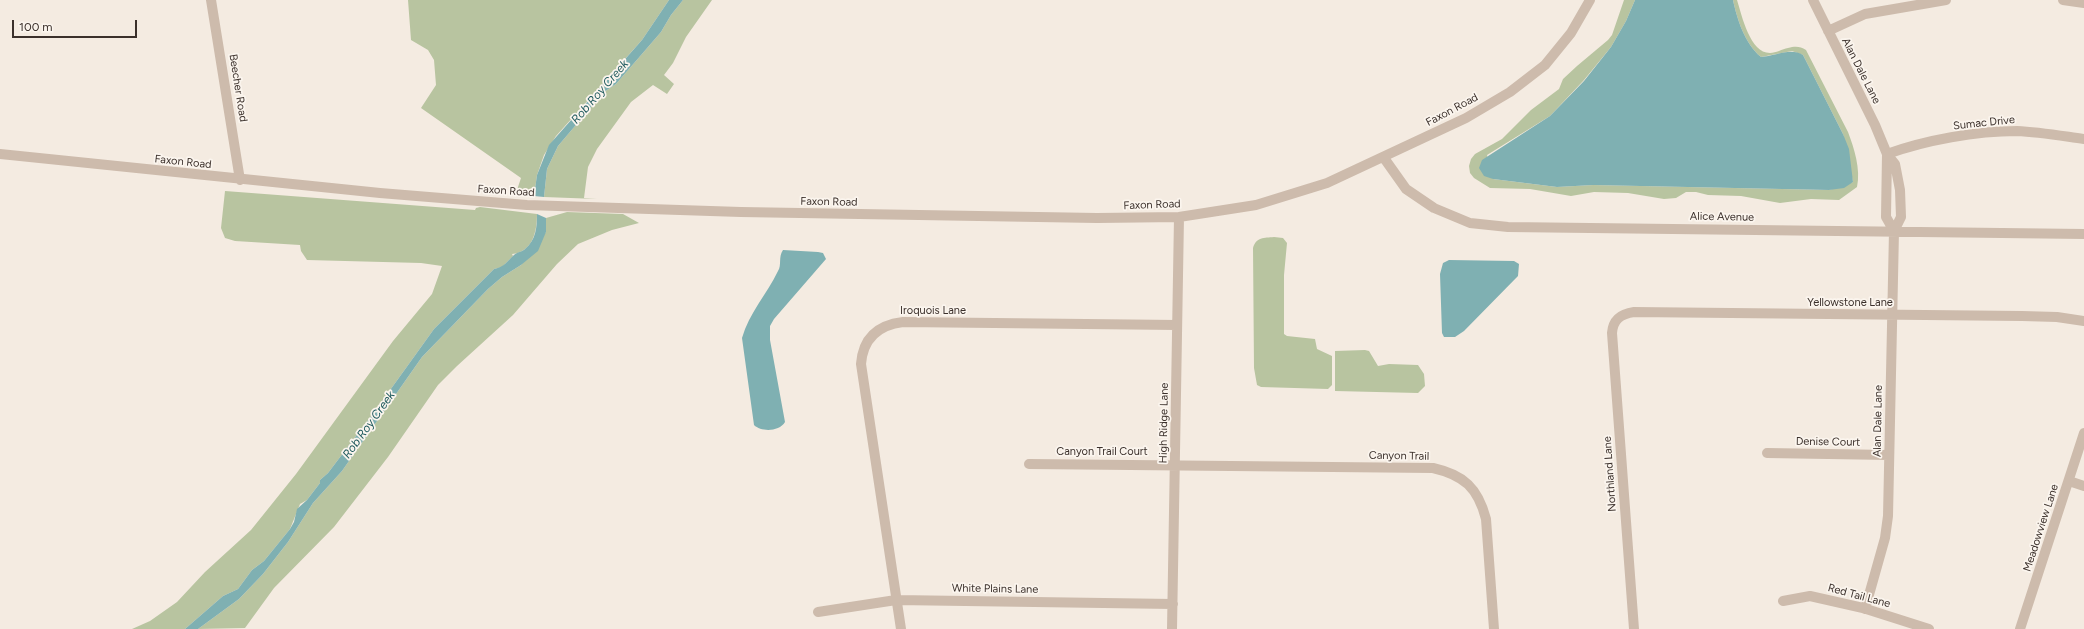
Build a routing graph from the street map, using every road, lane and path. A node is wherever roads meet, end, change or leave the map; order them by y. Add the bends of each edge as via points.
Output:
1 (211, 0) edge
2 (1590, 0) edge
3 (1813, 0) edge
4 (1946, 0) edge
5 (2063, 0) edge
6 (2084, 3) edge
7 (1828, 31) junction
8 (2084, 139) edge
9 (0, 154) edge
10 (1887, 154) junction
11 (1384, 158) junction
12 (240, 180) junction
13 (1179, 217) junction
14 (1894, 231) junction
15 (2084, 234) edge
16 (1892, 316) junction
17 (1617, 318) joint
18 (2084, 321) edge
19 (1177, 325) junction
20 (2084, 433) edge
21 (1767, 453) dead end
22 (1889, 455) junction
23 (1029, 464) dead end
24 (1175, 465) junction
25 (2069, 481) junction
26 (2084, 486) edge
27 (896, 600) junction
28 (1783, 600) dead end
29 (1173, 604) junction
30 (1866, 609) junction
31 (818, 612) dead end
32 (900, 629) edge
33 (1172, 629) edge
34 (1494, 629) edge
35 (1634, 629) edge
36 (1929, 629) edge
37 (2020, 629) edge

1 - 12 street, Beecher Road
2 - 11 street, Faxon Road via 1572,33 1545,65 1510,92 1466,118
3 - 7 street, Alan Dale Lane
4 - 7 street via 1865,14
5 - 6 street
7 - 10 street, Alan Dale Lane
8 - 10 street, Sumac Drive via 2018,131 1998,132 1920,144
9 - 12 street, Faxon Road
10 - 14 street, Alan Dale Lane via 1886,217
10 - 14 street, Alan Dale Lane via 1894,164 1900,190 1901,217
11 - 13 street, Faxon Road via 1326,183 1256,205
11 - 14 street, Alice Avenue via 1406,189 1434,208 1470,223 1508,227
12 - 13 street, Faxon Road via 527,205 757,213
13 - 19 street, High Ridge Lane
14 - 15 street, Alice Avenue
14 - 16 street, Alan Dale Lane
16 - 17 street, Yellowstone Lane via 1634,312
16 - 18 street, Yellowstone Lane via 2028,316
16 - 22 street, Alan Dale Lane
17 - 35 street, Northland Lane via 1612,333
19 - 24 street, High Ridge Lane
19 - 27 street, Iroquois Lane via 903,322 886,326 871,335 864,348 861,364
20 - 25 street, Meadowview Lane
21 - 22 street, Denise Court
22 - 30 street, Alan Dale Lane via 1885,538
23 - 24 street, Canyon Trail Court
24 - 29 street, High Ridge Lane
24 - 34 street, Canyon Trail via 1433,468 1453,474 1474,490 1482,504 1486,519
25 - 26 street
25 - 37 street, Meadowview Lane
27 - 29 street, White Plains Lane
27 - 31 street, White Plains Lane
27 - 32 street, Iroquois Lane
28 - 30 street, Red Tail Lane via 1810,596
29 - 33 street, High Ridge Lane
30 - 36 street, Red Tail Lane

